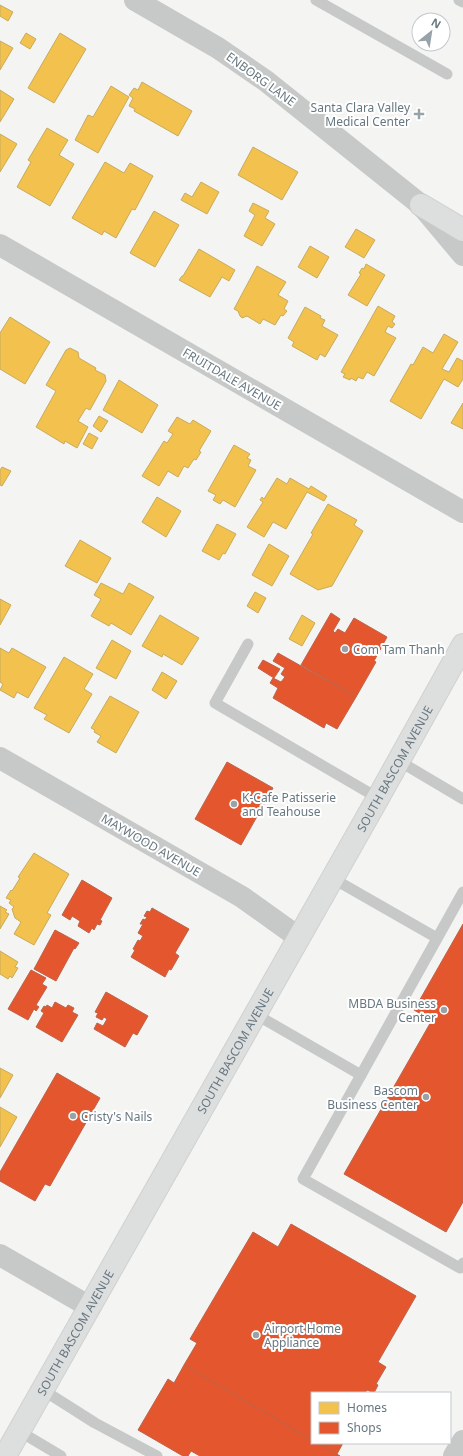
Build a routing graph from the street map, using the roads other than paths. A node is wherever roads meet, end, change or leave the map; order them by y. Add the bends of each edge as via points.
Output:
1 (135, 0) edge
2 (316, 0) edge
3 (459, 0) edge
4 (463, 2) edge
5 (447, 74) dead end
6 (421, 205) junction
7 (463, 230) edge
8 (0, 245) edge
9 (463, 255) edge
10 (463, 512) edge
11 (248, 644) dead end
12 (463, 644) edge
13 (0, 758) edge
14 (398, 761) junction
15 (378, 798) junction
16 (463, 799) edge
17 (332, 878) junction
18 (463, 892) edge
19 (298, 937) junction
20 (437, 938) junction
21 (255, 1014) junction
22 (361, 1075) junction
23 (0, 1256) edge
24 (463, 1263) edge
25 (90, 1307) junction
26 (43, 1390) junction
27 (19, 1432) junction
28 (463, 1441) edge
29 (5, 1456) edge
30 (61, 1456) edge
31 (157, 1456) edge
32 (454, 1456) edge

1 - 6 street, ENBORG LANE via 218,48 266,81
2 - 5 lane
3 - 4 lane
6 - 7 main road
6 - 9 street, ENBORG LANE
8 - 10 street, FRUITDALE AVENUE
11 - 15 lane via 215,703
12 - 14 main road, SOUTH BASCOM AVENUE
13 - 19 street, MAYWOOD AVENUE via 242,897
14 - 15 main road, SOUTH BASCOM AVENUE
14 - 16 lane
15 - 17 main road, SOUTH BASCOM AVENUE
17 - 19 main road, SOUTH BASCOM AVENUE
17 - 20 lane
18 - 20 lane
19 - 21 main road, SOUTH BASCOM AVENUE
20 - 22 lane
21 - 22 lane
21 - 25 main road, SOUTH BASCOM AVENUE
22 - 24 lane via 303,1179 460,1268
23 - 25 street
25 - 26 main road, SOUTH BASCOM AVENUE
26 - 27 main road, SOUTH BASCOM AVENUE
26 - 31 lane via 95,1423
27 - 29 main road, SOUTH BASCOM AVENUE
27 - 30 lane
28 - 32 street

